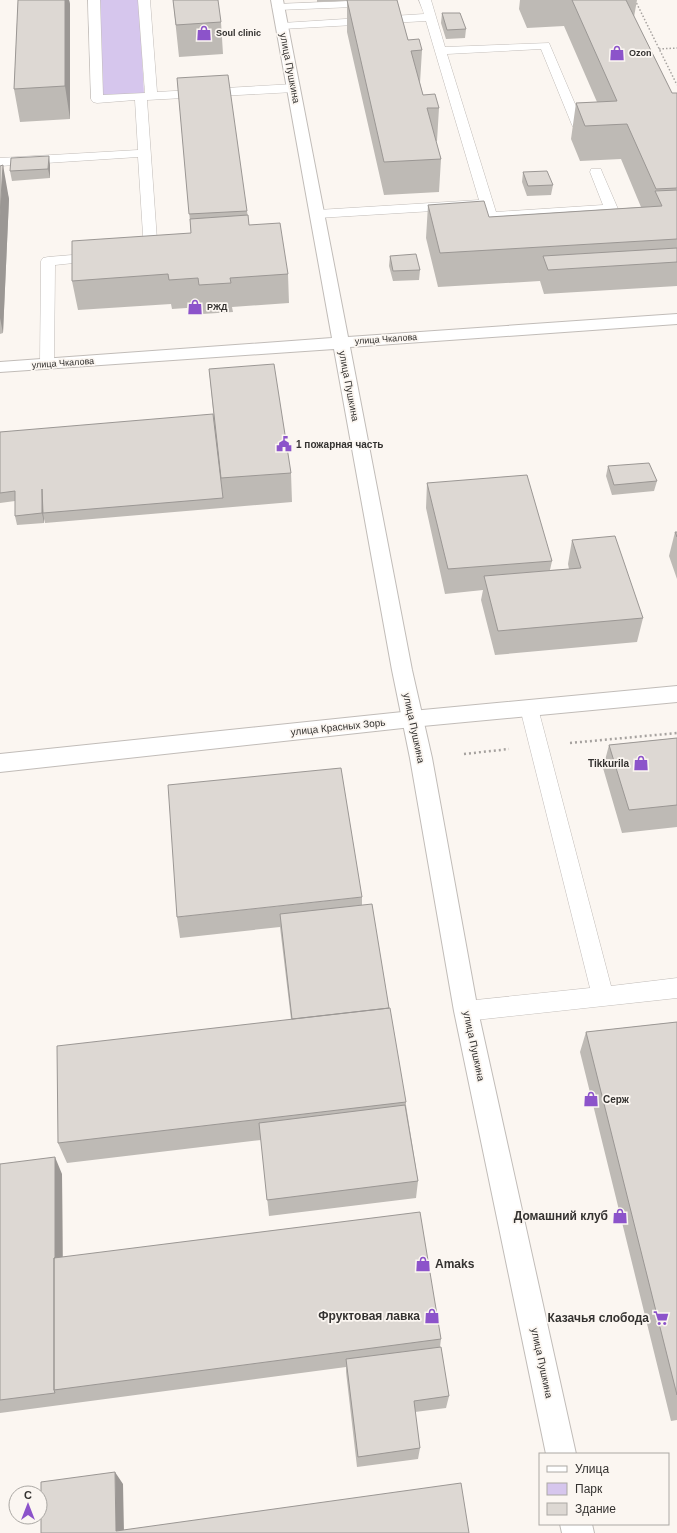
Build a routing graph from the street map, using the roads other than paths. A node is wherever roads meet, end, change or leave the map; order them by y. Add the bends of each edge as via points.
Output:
1 (94, 0) edge
2 (144, 0) edge
3 (379, 0) edge
4 (425, 0) edge
5 (279, 11) edge
6 (430, 17) junction
7 (440, 51) junction
8 (294, 88) junction
9 (146, 96) junction
10 (578, 126) edge
11 (145, 153) junction
12 (0, 162) edge
13 (596, 172) dead end
14 (487, 204) junction
15 (318, 214) junction
16 (135, 255) edge
17 (112, 256) edge
18 (677, 319) edge
19 (341, 342) junction
20 (47, 364) junction
21 (0, 367) edge
22 (677, 694) edge
23 (529, 708) junction
24 (412, 719) junction
25 (0, 763) edge
26 (677, 988) edge
27 (603, 996) junction
28 (466, 1011) junction
29 (561, 1453) edge

1 - 9 lane via 97,99
2 - 9 lane
3 - 5 lane via 380,3
4 - 6 lane
5 - 6 lane
5 - 8 street, улица Пушкина
6 - 7 lane
7 - 10 lane via 546,45
7 - 14 lane
8 - 9 lane
8 - 15 street, улица Пушкина
9 - 11 lane
11 - 12 lane
11 - 16 lane via 151,254
13 - 14 lane via 611,209 491,216
14 - 15 lane
15 - 19 street, улица Пушкина
17 - 20 lane via 48,260
18 - 19 street, улица Чкалова
19 - 20 street, улица Чкалова
19 - 24 street, улица Пушкина
20 - 21 street, улица Чкалова
22 - 23 street, улица Красных Зорь
23 - 24 street, улица Красных Зорь
23 - 27 lane
24 - 25 street, улица Красных Зорь
24 - 28 street, улица Пушкина
26 - 27 lane
27 - 28 lane
28 - 29 street, улица Пушкина

